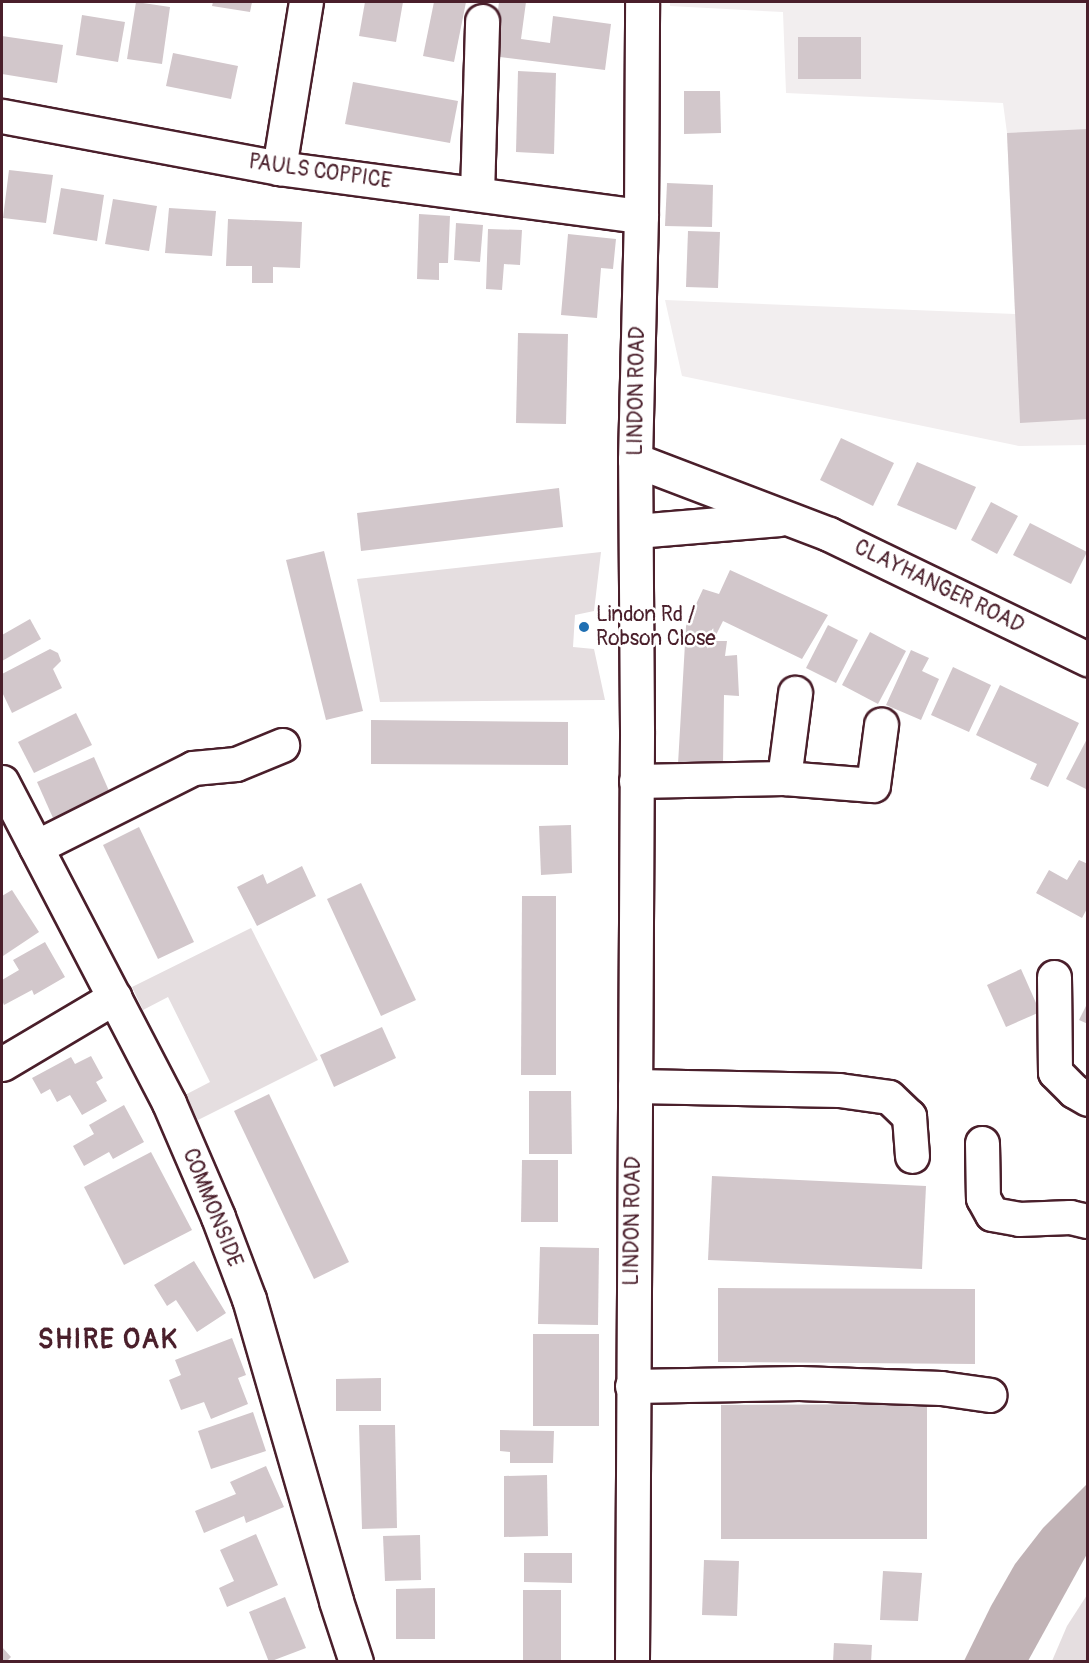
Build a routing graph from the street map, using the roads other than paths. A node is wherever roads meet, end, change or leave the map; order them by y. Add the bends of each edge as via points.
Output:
1 (306, 2) edge
2 (642, 2) edge
3 (482, 21) dead end
4 (2, 116) edge
5 (279, 168) junction
6 (477, 194) junction
7 (641, 216) junction
8 (635, 460) junction
9 (789, 519) junction
10 (636, 531) junction
11 (1088, 658) edge
12 (795, 693) dead end
13 (881, 725) dead end
14 (282, 745) dead end
15 (784, 778) junction
16 (636, 781) junction
17 (2, 782) edge
18 (36, 847) junction
19 (1054, 977) dead end
20 (115, 997) junction
21 (2, 1064) edge
22 (635, 1086) junction
23 (1081, 1095) edge
24 (982, 1143) dead end
25 (912, 1156) dead end
26 (1088, 1221) edge
27 (632, 1386) junction
28 (990, 1395) dead end
29 (356, 1662) edge
30 (632, 1662) edge

1 - 5 street
2 - 7 street, LINDON ROAD
3 - 6 street
4 - 5 street, PAULS COPPICE
5 - 6 street, PAULS COPPICE
6 - 7 street, PAULS COPPICE
7 - 8 street, LINDON ROAD
8 - 9 street, CLAYHANGER ROAD
8 - 10 street, LINDON ROAD
9 - 10 street, CLAYHANGER ROAD
9 - 11 street, CLAYHANGER ROAD via 829,534
10 - 16 street, LINDON ROAD
12 - 15 street
13 - 15 street via 873,785
14 - 18 street via 236,764 193,768
15 - 16 street
16 - 22 street, LINDON ROAD
17 - 18 street, COMMONSIDE
18 - 20 street, COMMONSIDE
19 - 23 street via 1055,1072
20 - 21 street
20 - 29 street, COMMONSIDE via 169,1103 249,1299
22 - 25 street via 839,1090 889,1097 909,1116
22 - 27 street, LINDON ROAD
24 - 26 street via 983,1198 992,1214 1019,1219 1070,1217
27 - 28 street via 799,1383 941,1388
27 - 30 street, LINDON ROAD

